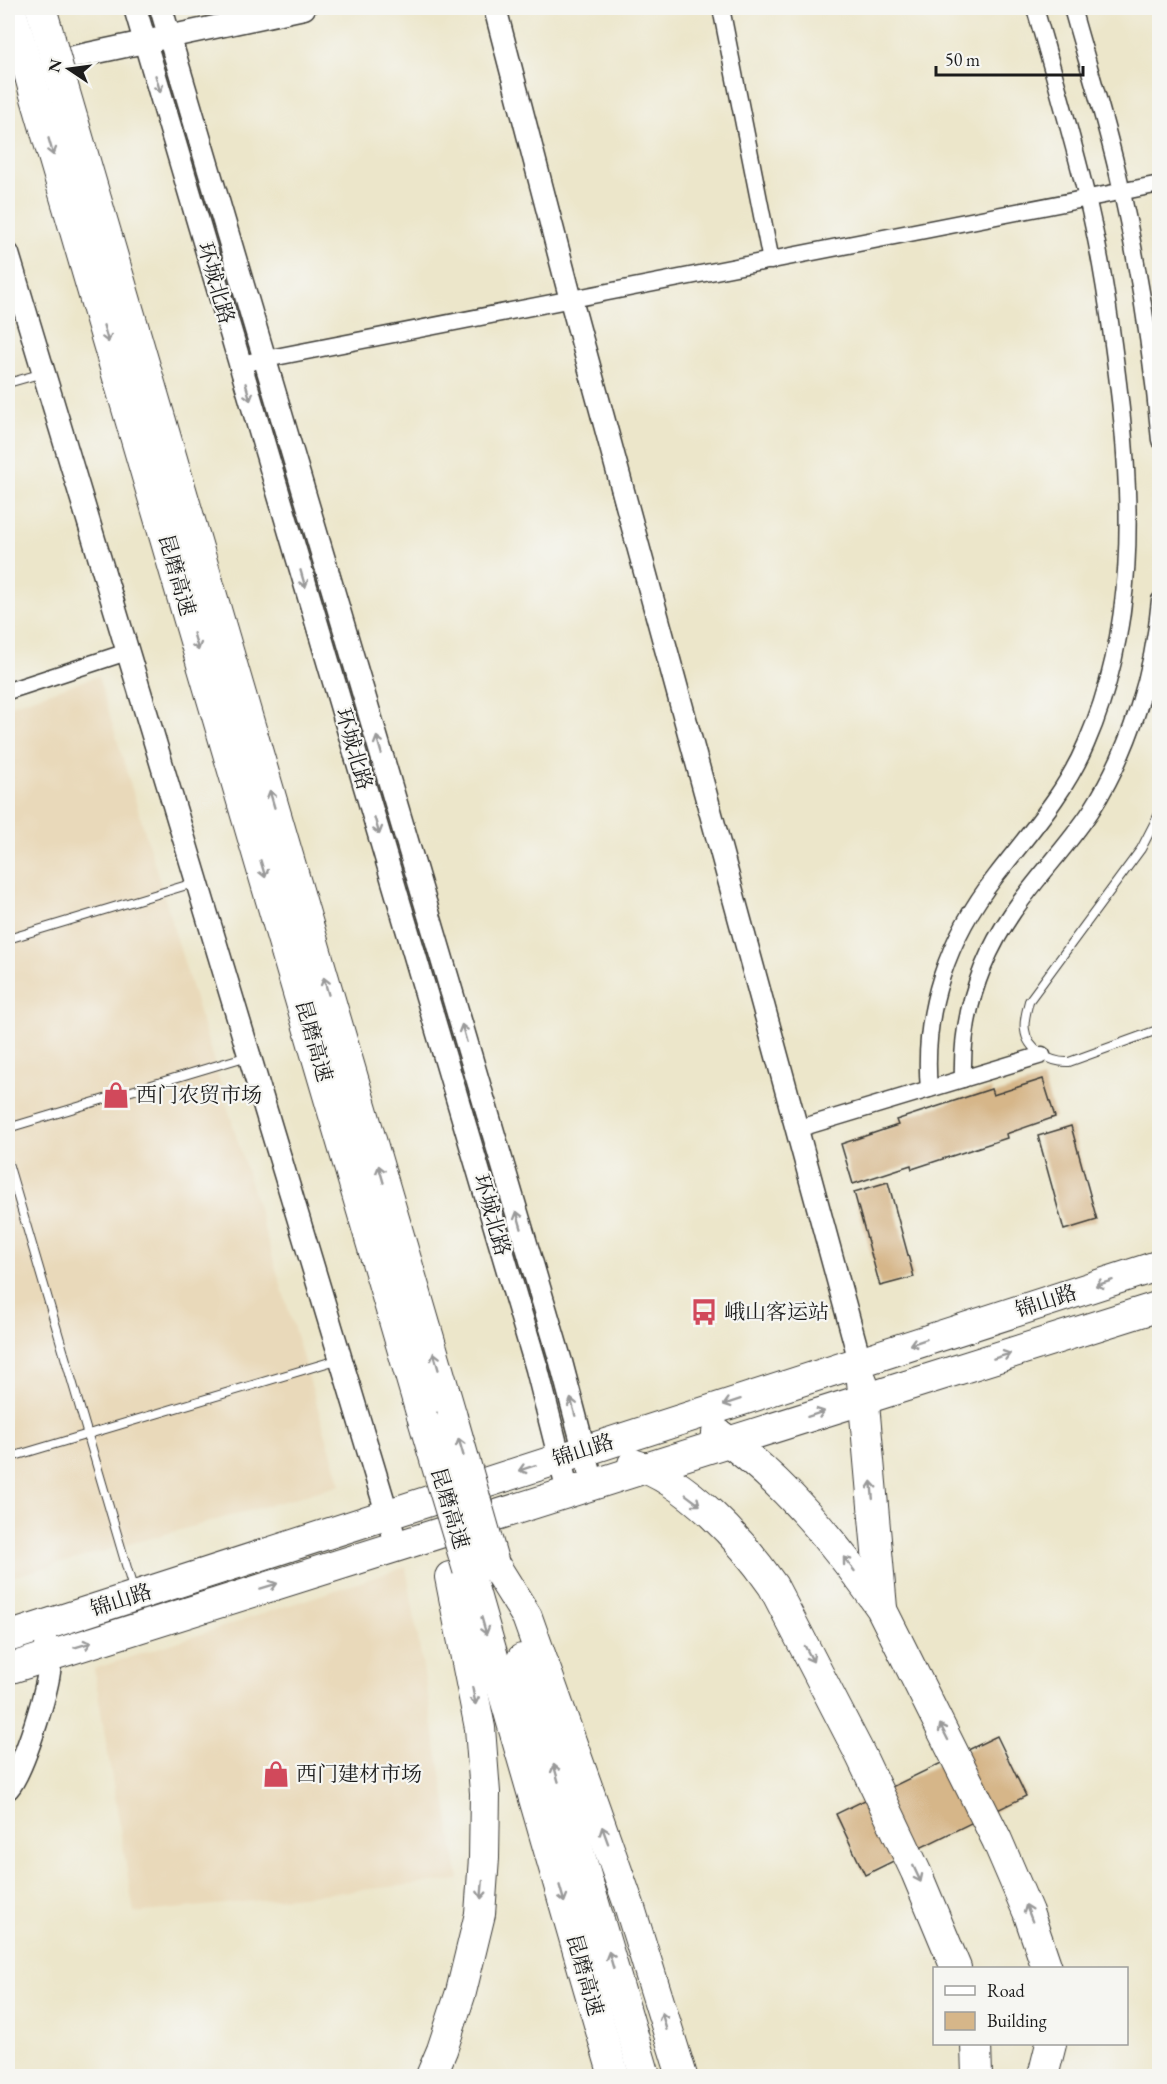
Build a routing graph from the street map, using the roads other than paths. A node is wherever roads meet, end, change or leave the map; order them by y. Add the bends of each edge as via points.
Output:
1 (10, 8) edge
2 (41, 8) edge
3 (135, 8) edge
4 (161, 8) edge
5 (304, 8) edge
6 (495, 8) edge
7 (721, 8) edge
8 (1035, 8) edge
9 (1072, 8) edge
10 (169, 35) junction
11 (145, 41) junction
12 (15, 59) edge
13 (1160, 184) edge
14 (1122, 191) junction
15 (1087, 198) junction
16 (8, 254) edge
17 (771, 261) junction
18 (571, 300) junction
19 (265, 360) junction
20 (240, 364) junction
21 (44, 373) junction
22 (8, 383) edge
23 (1160, 440) edge
24 (1160, 600) edge
25 (127, 651) junction
26 (8, 691) edge
27 (1160, 812) edge
28 (197, 882) junction
29 (8, 939) edge
30 (1160, 1029) edge
31 (1042, 1055) junction
32 (249, 1056) junction
33 (963, 1079) junction
34 (929, 1089) junction
35 (8, 1128) edge
36 (797, 1129) junction
37 (8, 1163) edge
38 (1160, 1265) edge
39 (1160, 1306) edge
40 (340, 1359) junction
41 (860, 1361) junction
42 (864, 1399) junction
43 (689, 1415) junction
44 (88, 1434) junction
45 (729, 1442) junction
46 (572, 1454) junction
47 (8, 1458) edge
48 (646, 1468) junction
49 (580, 1488) junction
50 (387, 1514) junction
51 (397, 1546) junction
52 (471, 1570) junction
53 (135, 1596) junction
54 (883, 1611) junction
55 (41, 1626) junction
56 (8, 1637) edge
57 (50, 1655) junction
58 (8, 1669) edge
59 (8, 1788) edge
60 (956, 1967) edge
61 (1047, 1967) edge
62 (976, 2045) edge
63 (1051, 2045) edge
64 (431, 2076) edge
65 (614, 2076) edge
66 (645, 2076) edge
67 (682, 2076) edge
68 (976, 2076) edge
69 (1043, 2076) edge

1 - 12 highway, 昆磨高速
52 -> 2 highway, 昆磨高速, bridge via 452,1417
3 - 11 main road, 环城北路
4 - 10 main road, 环城北路
5 - 10 main road
6 - 18 main road
7 - 17 street
8 - 15 street
9 - 14 street
10 - 11 main road
10 - 19 main road, 环城北路
11 - 12 main road
11 -> 20 main road, 环城北路
12 -> 52 highway, 昆磨高速, bridge via 34,91 384,1278 417,1418
13 - 14 street
14 - 15 street
14 - 23 street via 1147,326
15 - 17 street
15 - 34 street via 1112,331 1122,416 1127,490 1123,612 1114,659 1086,745 1046,814 975,905 943,969 928,1035
16 - 21 main road
17 - 18 street
18 - 19 street
18 - 36 main road
19 - 20 street
46 -> 19 main road, 环城北路 via 558,1350
20 -> 46 main road, 环城北路 via 537,1369
21 - 22 lane
21 - 25 main road
24 - 33 street via 1143,689 1113,771 1067,845 1014,911 973,989 965,1025
25 - 26 street
25 - 28 main road
27 - 31 lane via 1141,849 1029,1001 1025,1033
28 - 29 lane
28 - 32 main road
30 - 31 lane via 1069,1062 1059,1063
31 - 33 street
32 - 35 lane
32 - 40 main road
33 - 34 street
34 - 36 street
36 - 41 main road
37 - 44 lane
38 -> 41 highway, 锦山路
42 -> 39 highway, 锦山路
40 - 44 lane
40 - 50 main road
41 - 42 highway
41 -> 43 highway, 锦山路
45 -> 42 highway, 锦山路
54 -> 42 highway
43 - 45 highway
43 - 46 highway, 锦山路
44 - 47 lane
44 - 53 lane
45 - 48 highway, 锦山路
54 -> 45 highway via 807,1514
46 - 48 highway
46 - 49 main road, 环城北路
46 -> 50 highway, 锦山路
48 - 49 highway, 锦山路
48 -> 60 highway via 720,1522 773,1586 892,1822
49 - 51 highway, 锦山路
50 - 51 main road
50 - 53 highway, 锦山路
57 -> 51 highway, 锦山路
52 -> 64 highway via 485,1793 480,1914 461,1992
52 -> 65 highway, 昆磨高速
66 -> 52 highway, 昆磨高速
67 -> 52 highway via 629,1905 527,1617
53 - 55 highway, 锦山路
61 -> 54 highway via 1014,1876
55 - 56 highway, 锦山路
55 - 57 main road
57 - 58 highway, 锦山路
57 - 59 main road via 27,1753
62 - 68 highway
63 - 69 highway

